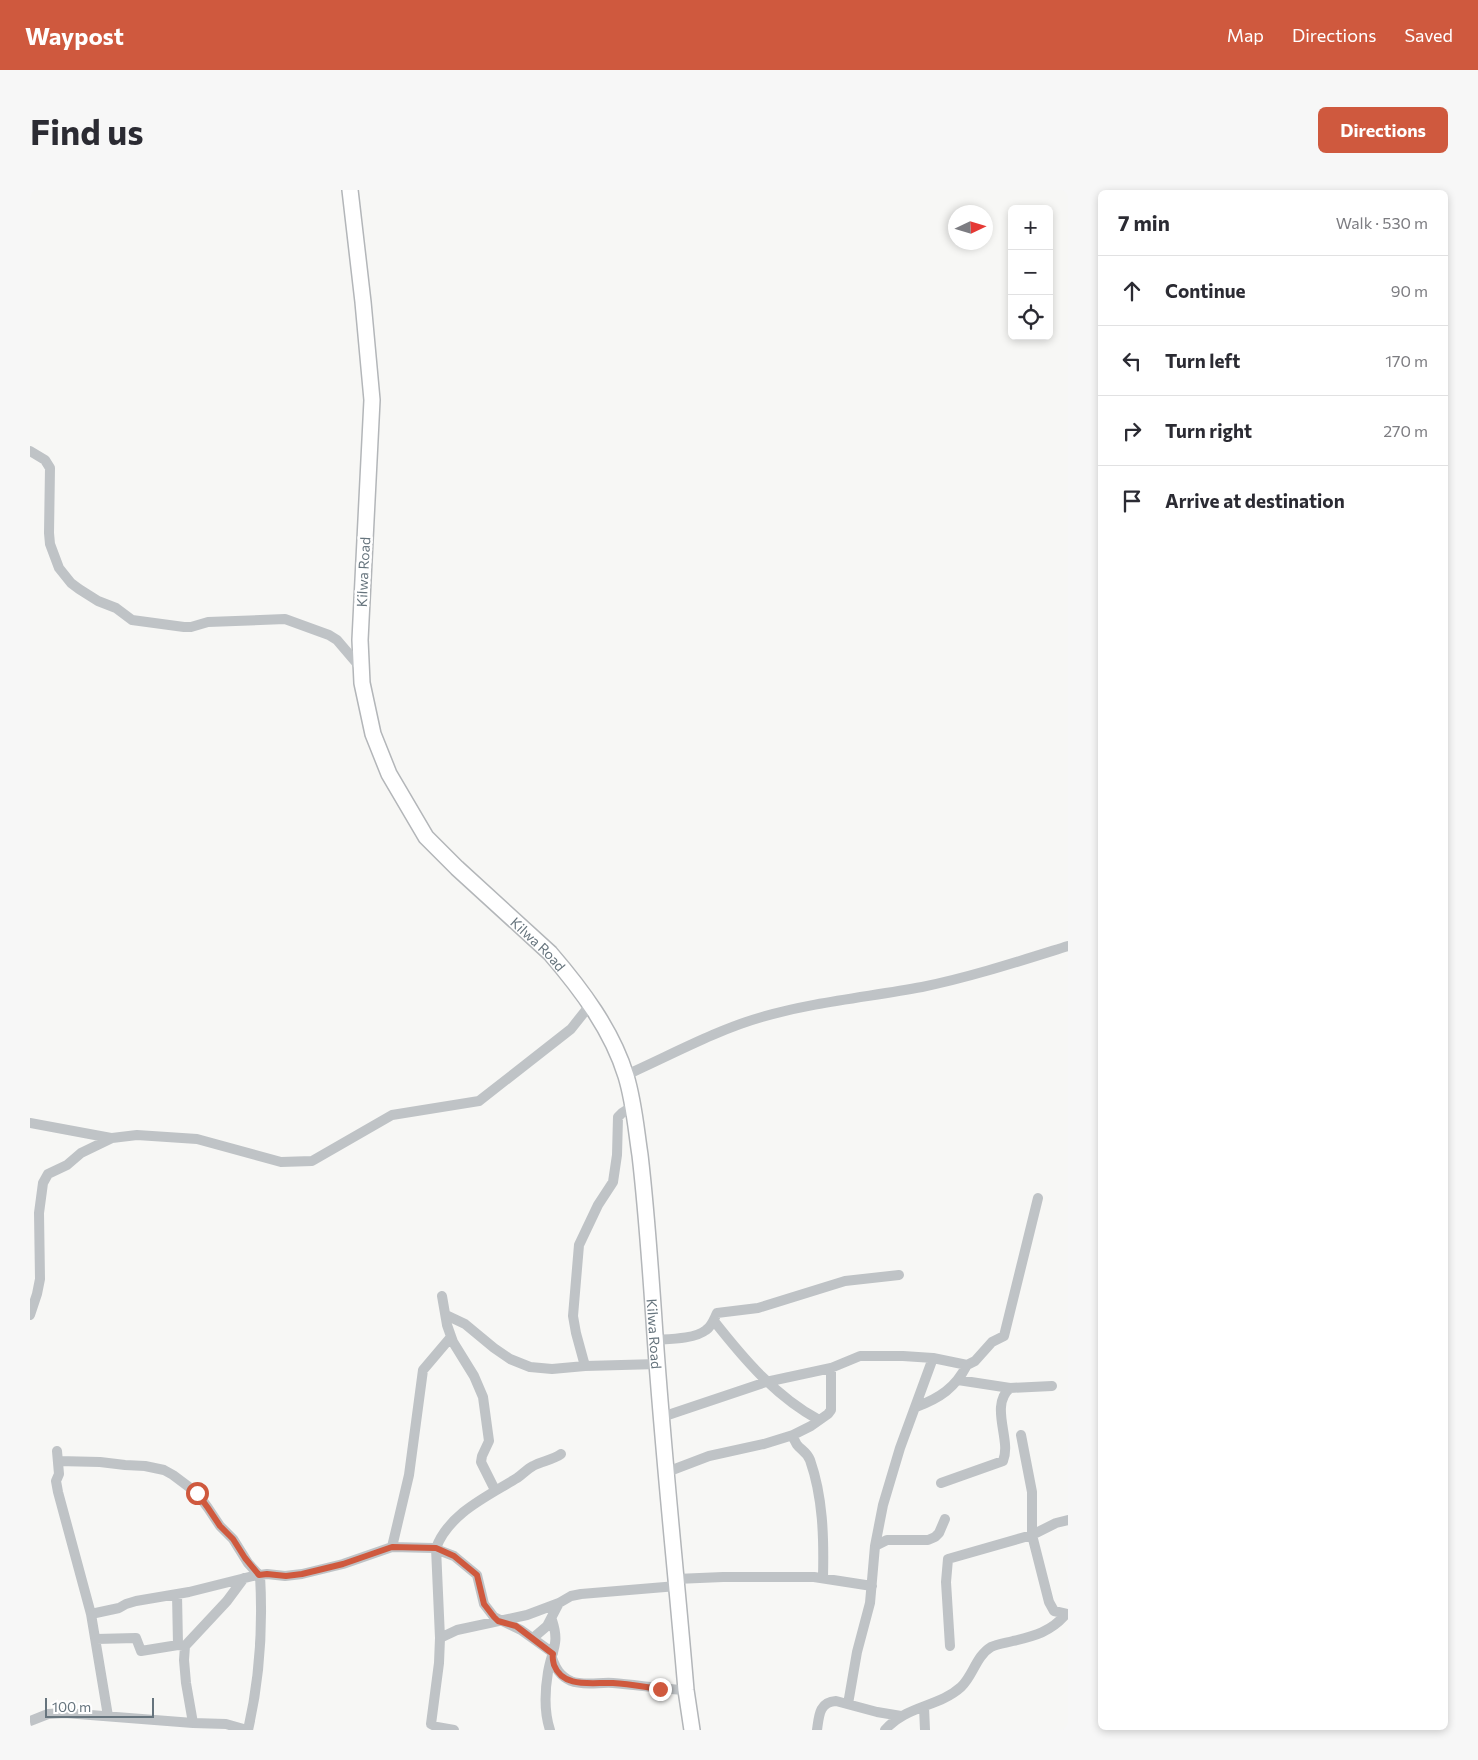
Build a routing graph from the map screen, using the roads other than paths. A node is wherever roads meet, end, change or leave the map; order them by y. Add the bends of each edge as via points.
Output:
1 (350, 190) edge
2 (30, 451) edge
3 (360, 667) junction
4 (1068, 946) edge
5 (590, 1005) junction
6 (626, 1076) junction
7 (633, 1106) junction
8 (30, 1122) edge
9 (112, 1138) junction
10 (1038, 1198) dead end
11 (35, 1254) edge
12 (900, 1275) dead end
13 (442, 1296) dead end
14 (30, 1315) edge
15 (446, 1315) junction
16 (714, 1321) junction
17 (451, 1338) junction
18 (655, 1340) junction
19 (933, 1358) junction
20 (658, 1364) junction
21 (966, 1365) junction
22 (585, 1366) junction
23 (831, 1368) junction
24 (958, 1380) junction
25 (766, 1382) junction
26 (1052, 1386) dead end
27 (1010, 1388) junction
28 (916, 1407) junction
29 (662, 1417) junction
30 (819, 1420) junction
31 (793, 1435) junction
32 (1021, 1435) dead end
33 (561, 1454) dead end
34 (667, 1472) junction
35 (941, 1483) dead end
36 (495, 1490) junction
37 (946, 1518) dead end
38 (1068, 1520) edge
39 (1032, 1535) junction
40 (875, 1546) junction
41 (392, 1547) junction
42 (436, 1548) junction
43 (259, 1575) junction
44 (824, 1577) junction
45 (244, 1578) junction
46 (677, 1582) junction
47 (872, 1586) junction
48 (177, 1594) junction
49 (559, 1602) junction
50 (91, 1614) junction
51 (1067, 1614) edge
52 (552, 1620) junction
53 (498, 1621) junction
54 (440, 1638) junction
55 (533, 1638) junction
56 (96, 1639) junction
57 (181, 1645) junction
58 (950, 1646) dead end
59 (553, 1656) junction
60 (686, 1690) junction
61 (848, 1704) junction
62 (924, 1707) junction
63 (108, 1716) junction
64 (901, 1716) junction
65 (30, 1721) edge
66 (197, 1726) edge
67 (247, 1730) edge
68 (454, 1730) edge
69 (550, 1730) edge
70 (692, 1730) edge
71 (817, 1730) edge
72 (885, 1730) edge
73 (925, 1730) edge

1 - 3 highway, Kilwa Road via 372,400
2 - 3 street via 46,460 50,468 49,533 59,568 71,583 89,596 116,608 132,620 184,627 208,622 285,619 329,635
3 - 5 highway, Kilwa Road via 373,734 389,774 426,837 550,952
4 - 6 street via 924,986 761,1017
5 - 6 highway, Kilwa Road
5 - 9 street via 571,1029 479,1100 392,1115 312,1161 281,1162 197,1139 137,1135
6 - 7 highway, Kilwa Road
7 - 18 highway, Kilwa Road via 645,1194
7 - 22 street via 618,1118 613,1182 598,1204 579,1245 573,1316
8 - 9 street
9 - 11 street via 81,1153 45,1177 39,1203
10 - 21 street via 1004,1336 992,1342 975,1362
11 - 14 street via 40,1271 39,1286
12 - 16 street via 845,1281 758,1308 717,1313
13 - 15 street
15 - 17 street
15 - 22 street via 465,1324 510,1359 530,1367
16 - 18 street via 697,1334
16 - 25 street
17 - 36 street via 483,1397 489,1441 481,1462
17 - 41 street via 423,1370 409,1474
18 - 20 highway, Kilwa Road
19 - 21 street
19 - 23 street via 866,1356
19 - 28 street
20 - 22 street
20 - 29 highway, Kilwa Road
21 - 24 street
23 - 25 street
23 - 30 street via 831,1410
24 - 27 street
24 - 28 street via 937,1398
25 - 29 street
25 - 30 street
26 - 27 street
27 - 35 street via 1001,1409 1003,1461
28 - 40 street via 882,1505
29 - 34 highway, Kilwa Road
30 - 31 street
31 - 34 street via 709,1456
31 - 44 street via 797,1446 808,1455 813,1470 824,1540
32 - 39 street via 1032,1492
33 - 36 street via 530,1467 521,1476
34 - 46 highway, Kilwa Road
36 - 42 street via 454,1521
37 - 40 street via 939,1533 928,1540 887,1540
38 - 39 street
39 - 51 street via 1049,1602 1054,1611
39 - 58 street via 948,1559 946,1582
40 - 47 street
41 - 42 street
41 - 43 street via 302,1574
42 - 53 street via 454,1556 477,1575 484,1604
42 - 54 street
43 - 45 street
43 - 50 street via 197,1493 173,1475 145,1466 57,1456 56,1483
43 - 67 street via 262,1627 259,1670
44 - 46 street via 758,1576
44 - 47 street
45 - 48 street
45 - 57 street via 227,1601
46 - 49 street via 581,1594
46 - 60 highway, Kilwa Road
47 - 61 street
48 - 50 street
48 - 57 street
49 - 52 street
49 - 53 street via 518,1618
50 - 56 street
51 - 62 street via 1042,1634 989,1648 959,1689
52 - 55 street
52 - 59 street via 556,1636
53 - 54 street via 457,1630
53 - 55 street via 516,1626
54 - 68 street via 432,1724
55 - 59 street
56 - 57 street via 136,1638 141,1651
56 - 63 street
57 - 66 street
59 - 60 street via 558,1672 575,1683
59 - 69 street via 547,1689
60 - 70 highway, Kilwa Road
61 - 64 street
61 - 71 street via 826,1703 818,1716
62 - 64 street
62 - 73 street
63 - 65 street via 48,1714
63 - 66 street
64 - 72 street
66 - 67 street via 226,1724

